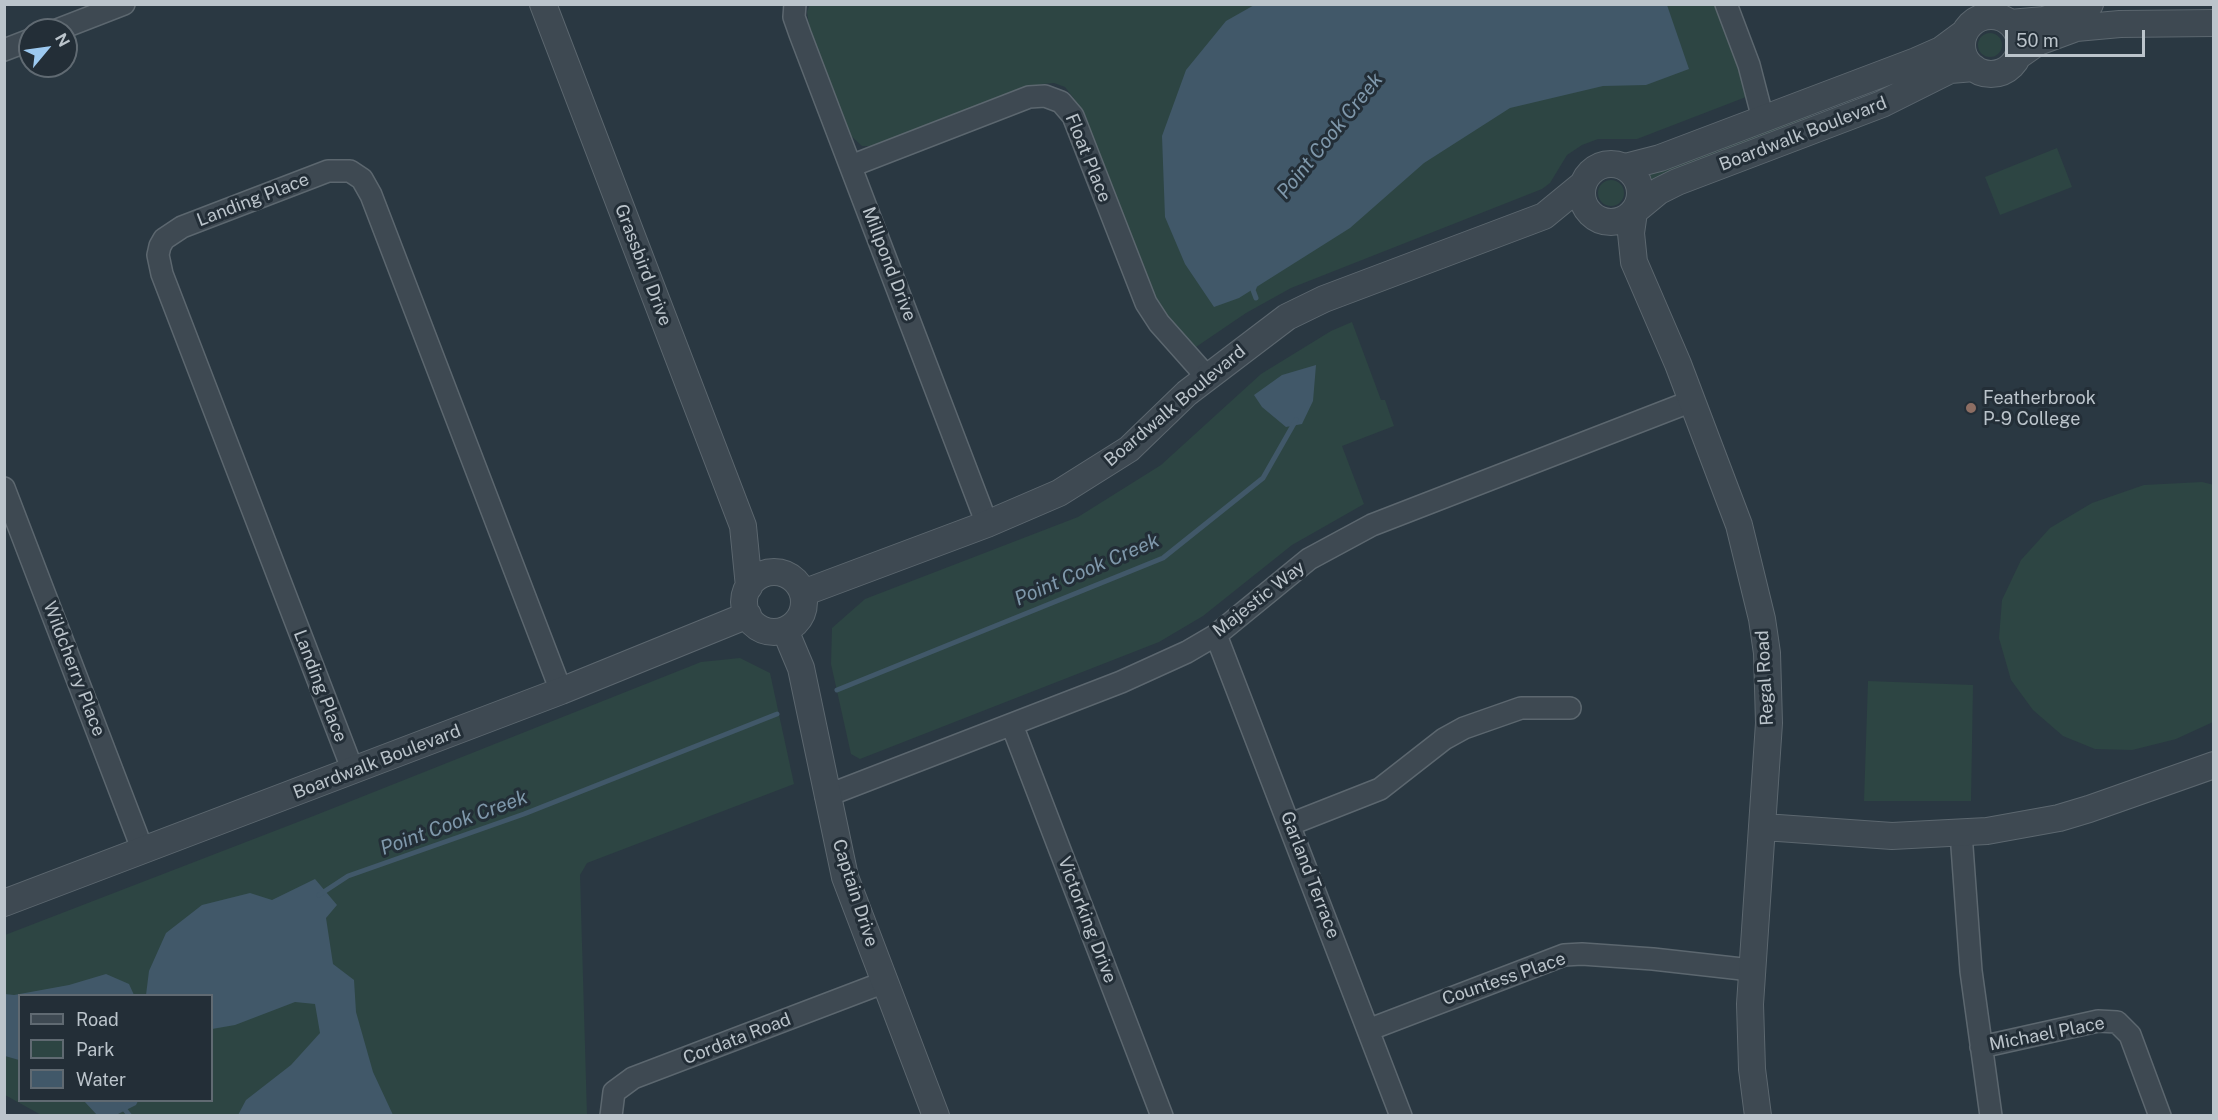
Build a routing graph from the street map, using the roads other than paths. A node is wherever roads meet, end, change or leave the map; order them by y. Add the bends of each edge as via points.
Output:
1 (124, 4) edge
2 (543, 4) edge
3 (795, 4) edge
4 (1726, 4) edge
5 (1966, 4) edge
6 (2090, 4) edge
7 (1998, 15) edge
8 (78, 22) edge
9 (2214, 23) edge
10 (1965, 32) junction
11 (2018, 56) junction
12 (1974, 68) junction
13 (1769, 117) junction
14 (851, 166) junction
15 (1625, 166) junction
16 (1583, 184) junction
17 (1635, 211) junction
18 (1544, 216) junction
19 (1599, 220) junction
20 (1634, 262) junction
21 (1207, 377) junction
22 (1692, 401) junction
23 (4, 488) edge
24 (987, 524) junction
25 (742, 526) junction
26 (777, 573) junction
27 (749, 587) junction
28 (803, 593) junction
29 (748, 615) junction
30 (785, 630) junction
31 (1216, 635) junction
32 (561, 691) junction
33 (1570, 708) dead end
34 (1012, 725) junction
35 (2214, 765) edge
36 (353, 771) junction
37 (826, 796) junction
38 (1291, 825) junction
39 (1764, 827) junction
40 (1961, 833) junction
41 (143, 851) junction
42 (4, 903) edge
43 (1752, 970) junction
44 (885, 982) junction
45 (1368, 1030) junction
46 (1981, 1047) junction
47 (611, 1116) edge
48 (936, 1116) edge
49 (1162, 1116) edge
50 (1401, 1116) edge
51 (1758, 1116) edge
52 (1991, 1116) edge
53 (2160, 1116) edge

1 - 8 street
2 - 25 street, Grassbird Drive
3 - 14 street, Millpond Drive via 796,24
4 - 13 street
5 - 10 street
6 - 7 street via 2044,20
7 - 10 street via 1980,17
7 - 11 street via 2019,38
9 - 11 street via 2076,28 2054,35
10 - 12 street via 1963,53
10 - 13 street, Boardwalk Boulevard via 1941,50 1916,61
11 - 12 street via 1999,73
12 - 17 street, Boardwalk Boulevard via 1950,70 1882,104 1677,183 1659,191
13 - 15 street, Boardwalk Boulevard via 1660,158
14 - 21 street, Float Place via 1029,97 1045,96 1061,102 1073,116 1146,303
14 - 24 street, Millpond Drive
15 - 16 street via 1600,165
15 - 17 street via 1639,181 1640,201
16 - 18 street, Boardwalk Boulevard
16 - 19 street via 1584,204
17 - 19 street via 1619,221
17 - 20 street, Regal Road via 1631,233
18 - 19 street, Boardwalk Boulevard
18 - 21 street, Boardwalk Boulevard via 1324,298 1287,317
19 - 20 street, Regal Road
20 - 22 street, Regal Road
21 - 24 street, Boardwalk Boulevard via 1108,464 1059,493
22 - 31 street, Majestic Way via 1354,533 1309,559
22 - 39 street, Regal Road via 1739,525 1762,619 1769,702
23 - 41 street, Wildcherry Place
24 - 28 street, Boardwalk Boulevard
25 - 26 street, Grassbird Drive
25 - 27 street, Grassbird Drive
26 - 27 street via 761,576
26 - 28 street via 793,579
27 - 29 street via 745,596
28 - 30 street via 801,615
29 - 30 street via 760,628
29 - 32 street, Boardwalk Boulevard
30 - 37 street, Captain Drive via 801,668
31 - 34 street, Majestic Way via 1154,668
31 - 38 street, Garland Terrace
32 - 36 street, Boardwalk Boulevard
32 - 36 street, Landing Place via 362,179 350,171 328,171 213,215 164,239 159,262
33 - 38 street via 1521,708 1464,728 1380,789
34 - 37 street, Majestic Way
34 - 49 street, Victorking Drive
35 - 40 street via 2122,800 2059,818
36 - 41 street, Boardwalk Boulevard
37 - 44 street, Captain Drive via 846,877
38 - 45 street, Garland Terrace
39 - 40 street via 1892,836
39 - 43 street, Regal Road
40 - 46 street, Michael Place via 1966,928
41 - 42 street, Boardwalk Boulevard
43 - 45 street, Countess Place via 1653,959 1564,956
43 - 51 street, Regal Road via 1750,1036
44 - 47 street, Cordata Road via 633,1078 614,1092
44 - 48 street, Captain Drive
45 - 50 street, Garland Terrace
46 - 52 street, Michael Place
46 - 53 street, Michael Place via 2098,1021 2117,1022 2130,1035

